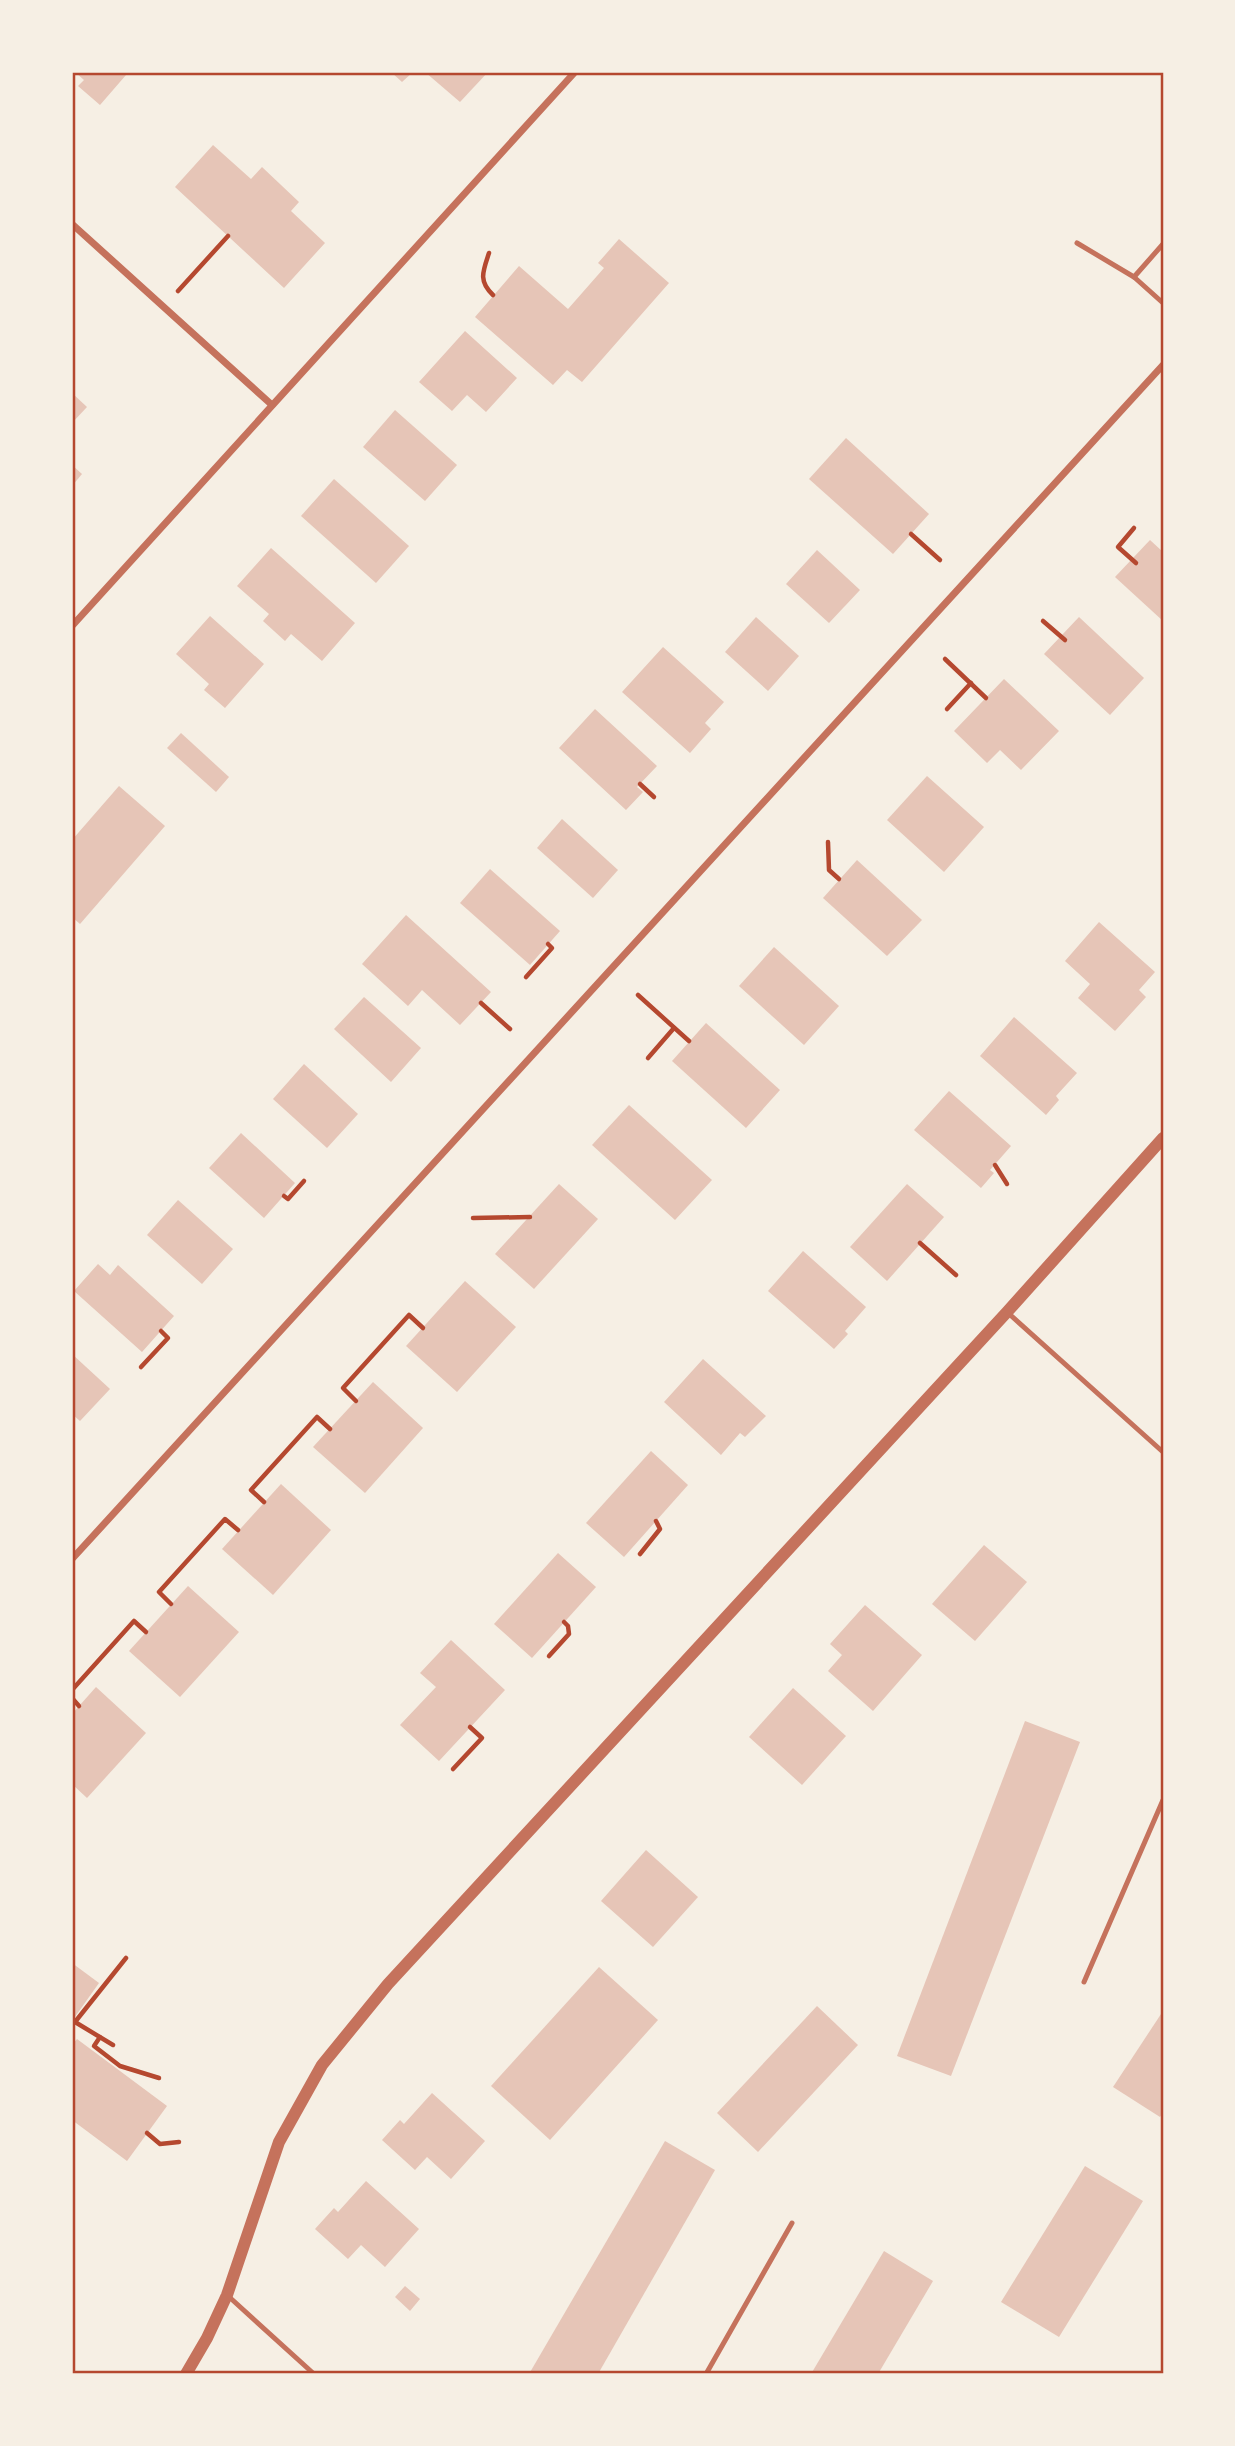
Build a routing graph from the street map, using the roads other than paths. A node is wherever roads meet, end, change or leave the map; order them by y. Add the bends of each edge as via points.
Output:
1 (575, 72) edge
2 (72, 224) edge
3 (1076, 243) dead end
4 (1163, 244) edge
5 (1134, 277) junction
6 (1163, 303) edge
7 (1163, 365) edge
8 (272, 405) junction
9 (72, 626) edge
10 (1163, 1138) edge
11 (1007, 1312) junction
12 (1163, 1452) edge
13 (72, 1559) edge
14 (1163, 1800) edge
15 (1084, 1982) dead end
16 (792, 2223) dead end
17 (227, 2295) junction
18 (186, 2374) edge
19 (314, 2374) edge
20 (706, 2374) edge

1 - 8 street
2 - 8 street
3 - 5 lane
4 - 5 lane
5 - 6 lane
7 - 13 street
8 - 9 street
10 - 11 street
11 - 12 lane
11 - 17 street via 388,1984 322,2065 279,2143
14 - 15 lane
16 - 20 lane
17 - 18 street
17 - 19 lane

